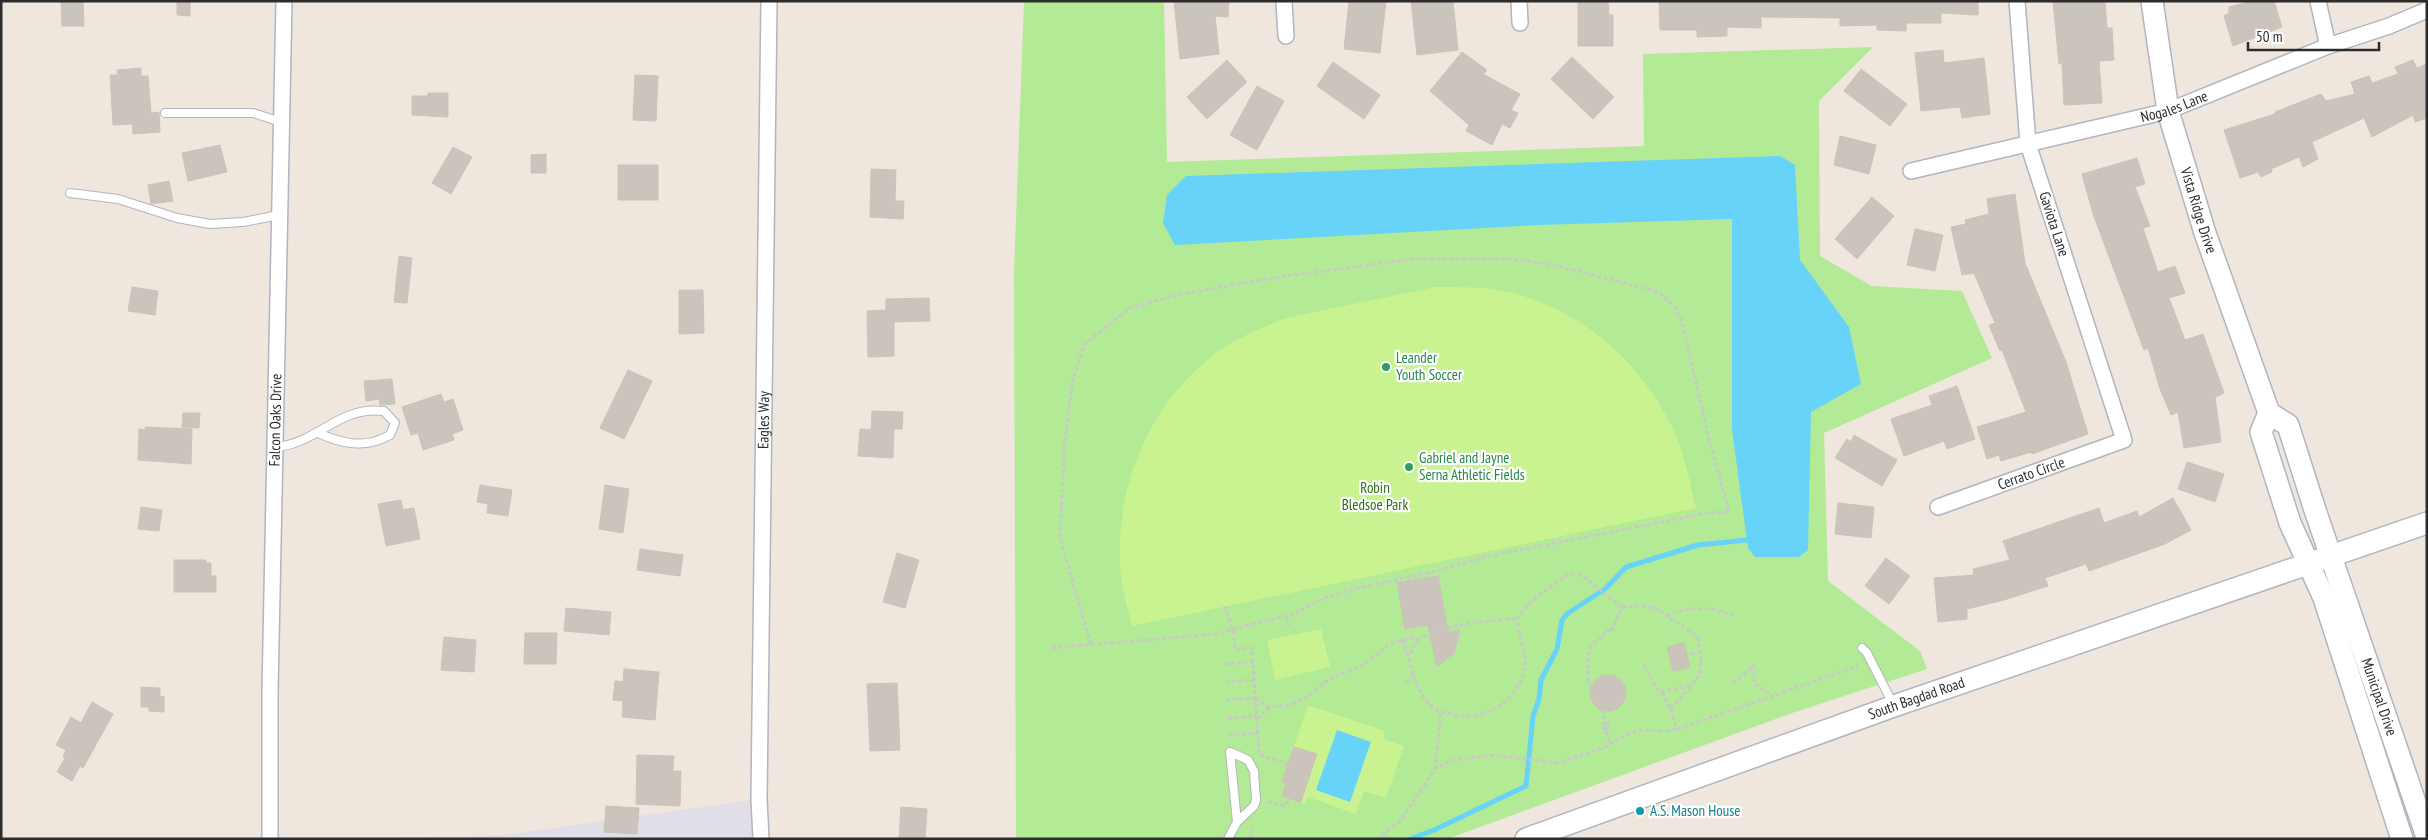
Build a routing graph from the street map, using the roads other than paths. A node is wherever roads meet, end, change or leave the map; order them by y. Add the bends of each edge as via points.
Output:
1 (284, 1) edge
2 (769, 1) edge
3 (1284, 1) edge
4 (1519, 1) edge
5 (2017, 1) edge
6 (2152, 1) edge
7 (2318, 1) edge
8 (2427, 10) edge
9 (1520, 23) dead end
10 (1286, 36) dead end
11 (2328, 46) junction
12 (2168, 111) junction
13 (165, 112) dead end
14 (281, 122) junction
15 (2028, 144) junction
16 (1911, 171) dead end
17 (70, 193) dead end
18 (279, 215) junction
19 (2269, 413) junction
20 (318, 433) junction
21 (2124, 440) joint
22 (274, 447) junction
23 (1938, 507) dead end
24 (2427, 523) edge
25 (2332, 556) junction
26 (2309, 565) junction
27 (1862, 648) dead end
28 (2381, 700) junction
29 (1894, 706) junction
30 (2359, 708) junction
31 (1236, 822) junction
32 (2427, 837) edge
33 (270, 839) edge
34 (760, 839) edge
35 (1228, 839) edge
36 (1526, 839) edge
37 (2402, 839) edge

1 - 14 street, Falcon Oaks Drive
2 - 34 street, Eagles Way
3 - 10 street
4 - 9 street
5 - 15 street, Gaviota Lane
6 - 12 street, Vista Ridge Drive
7 - 11 street
8 - 11 street, Nogales Lane
11 - 12 street, Nogales Lane
12 - 15 street, Nogales Lane
12 - 19 street, Vista Ridge Drive via 2205,233
13 - 14 lane via 254,113
14 - 18 street, Falcon Oaks Drive
15 - 16 street, Nogales Lane
15 - 21 street, Gaviota Lane
17 - 18 lane via 118,199 177,218 210,224
18 - 22 street, Falcon Oaks Drive
19 - 25 street via 2288,425
19 - 26 street via 2261,432 2290,523
20 - 20 lane via 329,424 363,410 384,411 395,423 390,435 368,444 342,441
20 - 22 lane via 288,446
21 - 23 street, Cerrato Circle
22 - 33 street, Falcon Oaks Drive
24 - 25 street
25 - 26 street, South Bagdad Road
25 - 28 street, Municipal Drive
26 - 29 street, South Bagdad Road
26 - 30 street, Municipal Drive via 2324,598
27 - 29 lane
28 - 30 street
28 - 32 street, Municipal Drive
29 - 36 street, South Bagdad Road
30 - 37 street, Municipal Drive
31 - 31 lane via 1231,769 1230,752 1248,760 1254,771 1254,806
31 - 35 lane

